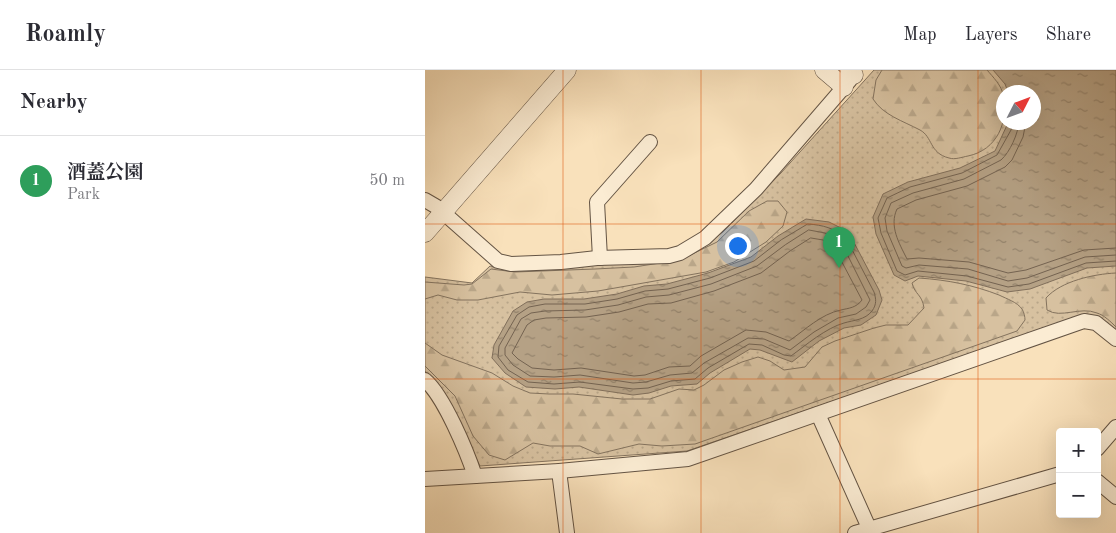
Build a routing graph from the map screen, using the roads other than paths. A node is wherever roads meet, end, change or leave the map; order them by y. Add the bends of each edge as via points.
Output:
1 (567, 70) edge
2 (824, 70) edge
3 (849, 77) edge
4 (650, 142) dead end
5 (425, 200) edge
6 (443, 212) junction
7 (425, 232) edge
8 (600, 258) junction
9 (1116, 338) edge
10 (425, 380) edge
11 (817, 414) junction
12 (1116, 427) edge
13 (1101, 444) edge
14 (559, 471) junction
15 (1056, 475) edge
16 (475, 476) junction
17 (425, 479) edge
18 (1101, 484) edge
19 (1116, 497) edge
20 (869, 528) junction
21 (567, 533) edge
22 (855, 533) edge

1 - 6 street
2 - 3 street
3 - 8 street via 756,189 705,238 688,250 669,256
4 - 8 street via 597,202
5 - 6 street
6 - 7 street
6 - 8 street via 498,260 511,264
9 - 11 street via 1095,323 1084,321
10 - 16 street via 440,398
11 - 14 street via 687,459
11 - 20 street
12 - 13 street
14 - 16 street
14 - 21 street
15 - 20 street
16 - 17 street
18 - 19 street
20 - 22 street

